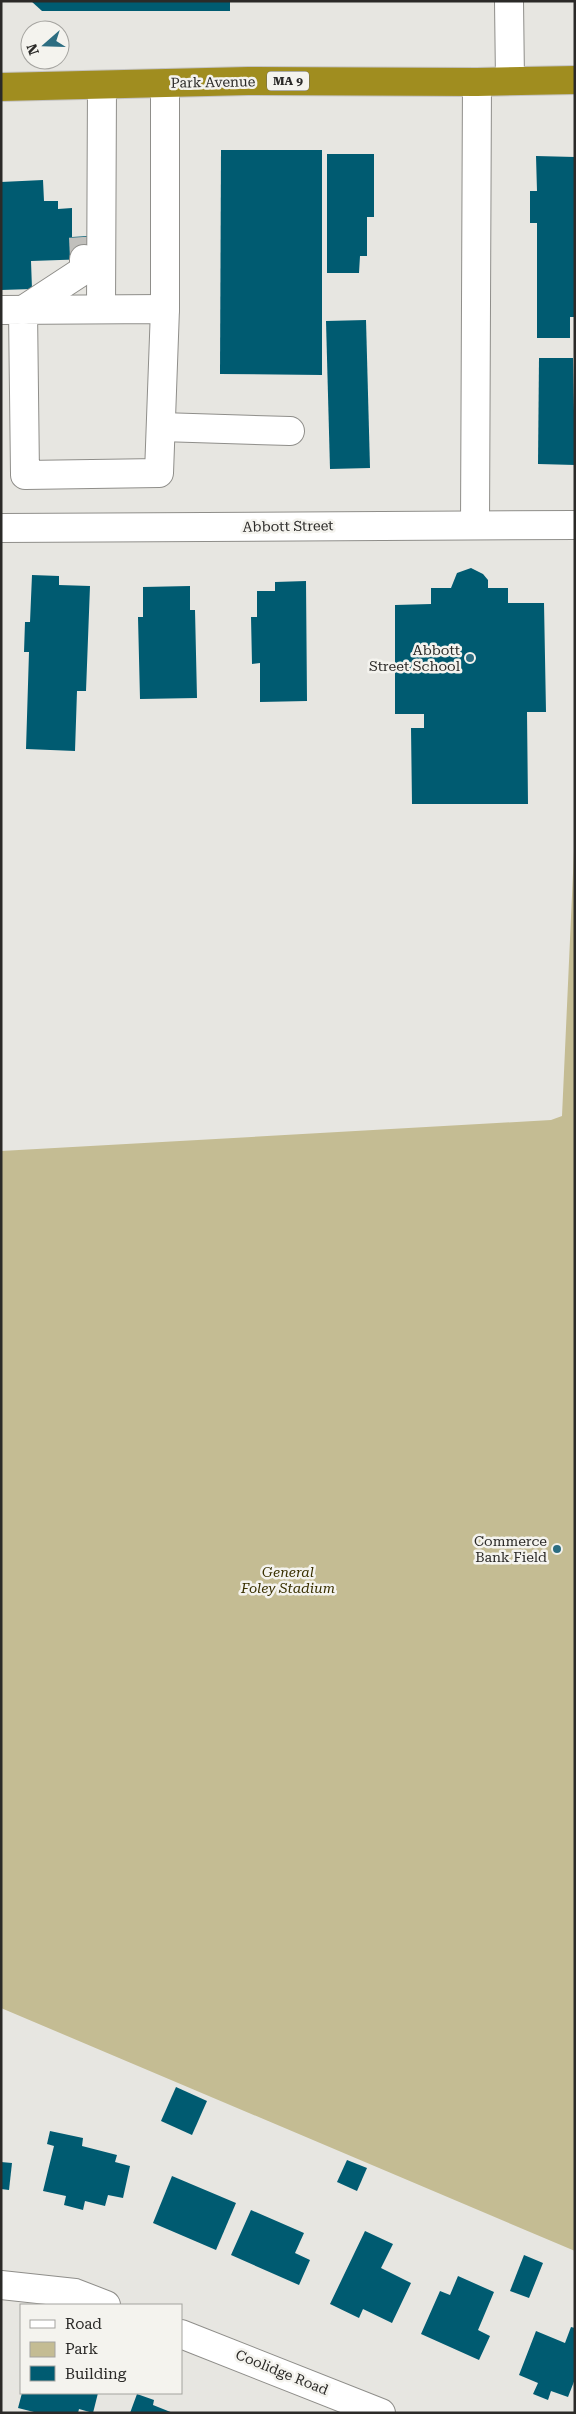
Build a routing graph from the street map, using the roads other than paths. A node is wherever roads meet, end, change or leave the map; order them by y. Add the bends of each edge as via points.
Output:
1 (509, 4) edge
2 (575, 80) edge
3 (510, 81) junction
4 (477, 82) junction
5 (165, 83) junction
6 (102, 85) junction
7 (1, 87) edge
8 (102, 171) junction
9 (165, 309) junction
10 (12, 310) edge
11 (101, 310) junction
12 (161, 427) junction
13 (290, 431) dead end
14 (475, 525) junction
15 (575, 525) edge
16 (1, 528) edge
17 (1, 2285) edge
18 (103, 2304) edge
19 (182, 2334) edge
20 (382, 2413) edge

1 - 3 street
2 - 3 highway, Park Avenue / MA 9
3 - 4 highway, Park Avenue / MA 9
4 - 5 highway, Park Avenue / MA 9
4 - 14 street
5 - 6 highway, Park Avenue / MA 9
5 - 9 street
6 - 7 highway, Park Avenue / MA 9
6 - 8 street
8 - 10 street via 84,248 84,270
8 - 11 street
9 - 11 street
9 - 12 street
10 - 11 street
10 - 12 street via 25,475 159,473
12 - 13 street
14 - 15 street, Abbott Street
14 - 16 street, Abbott Street
17 - 18 street via 75,2293
19 - 20 street, Coolidge Road

